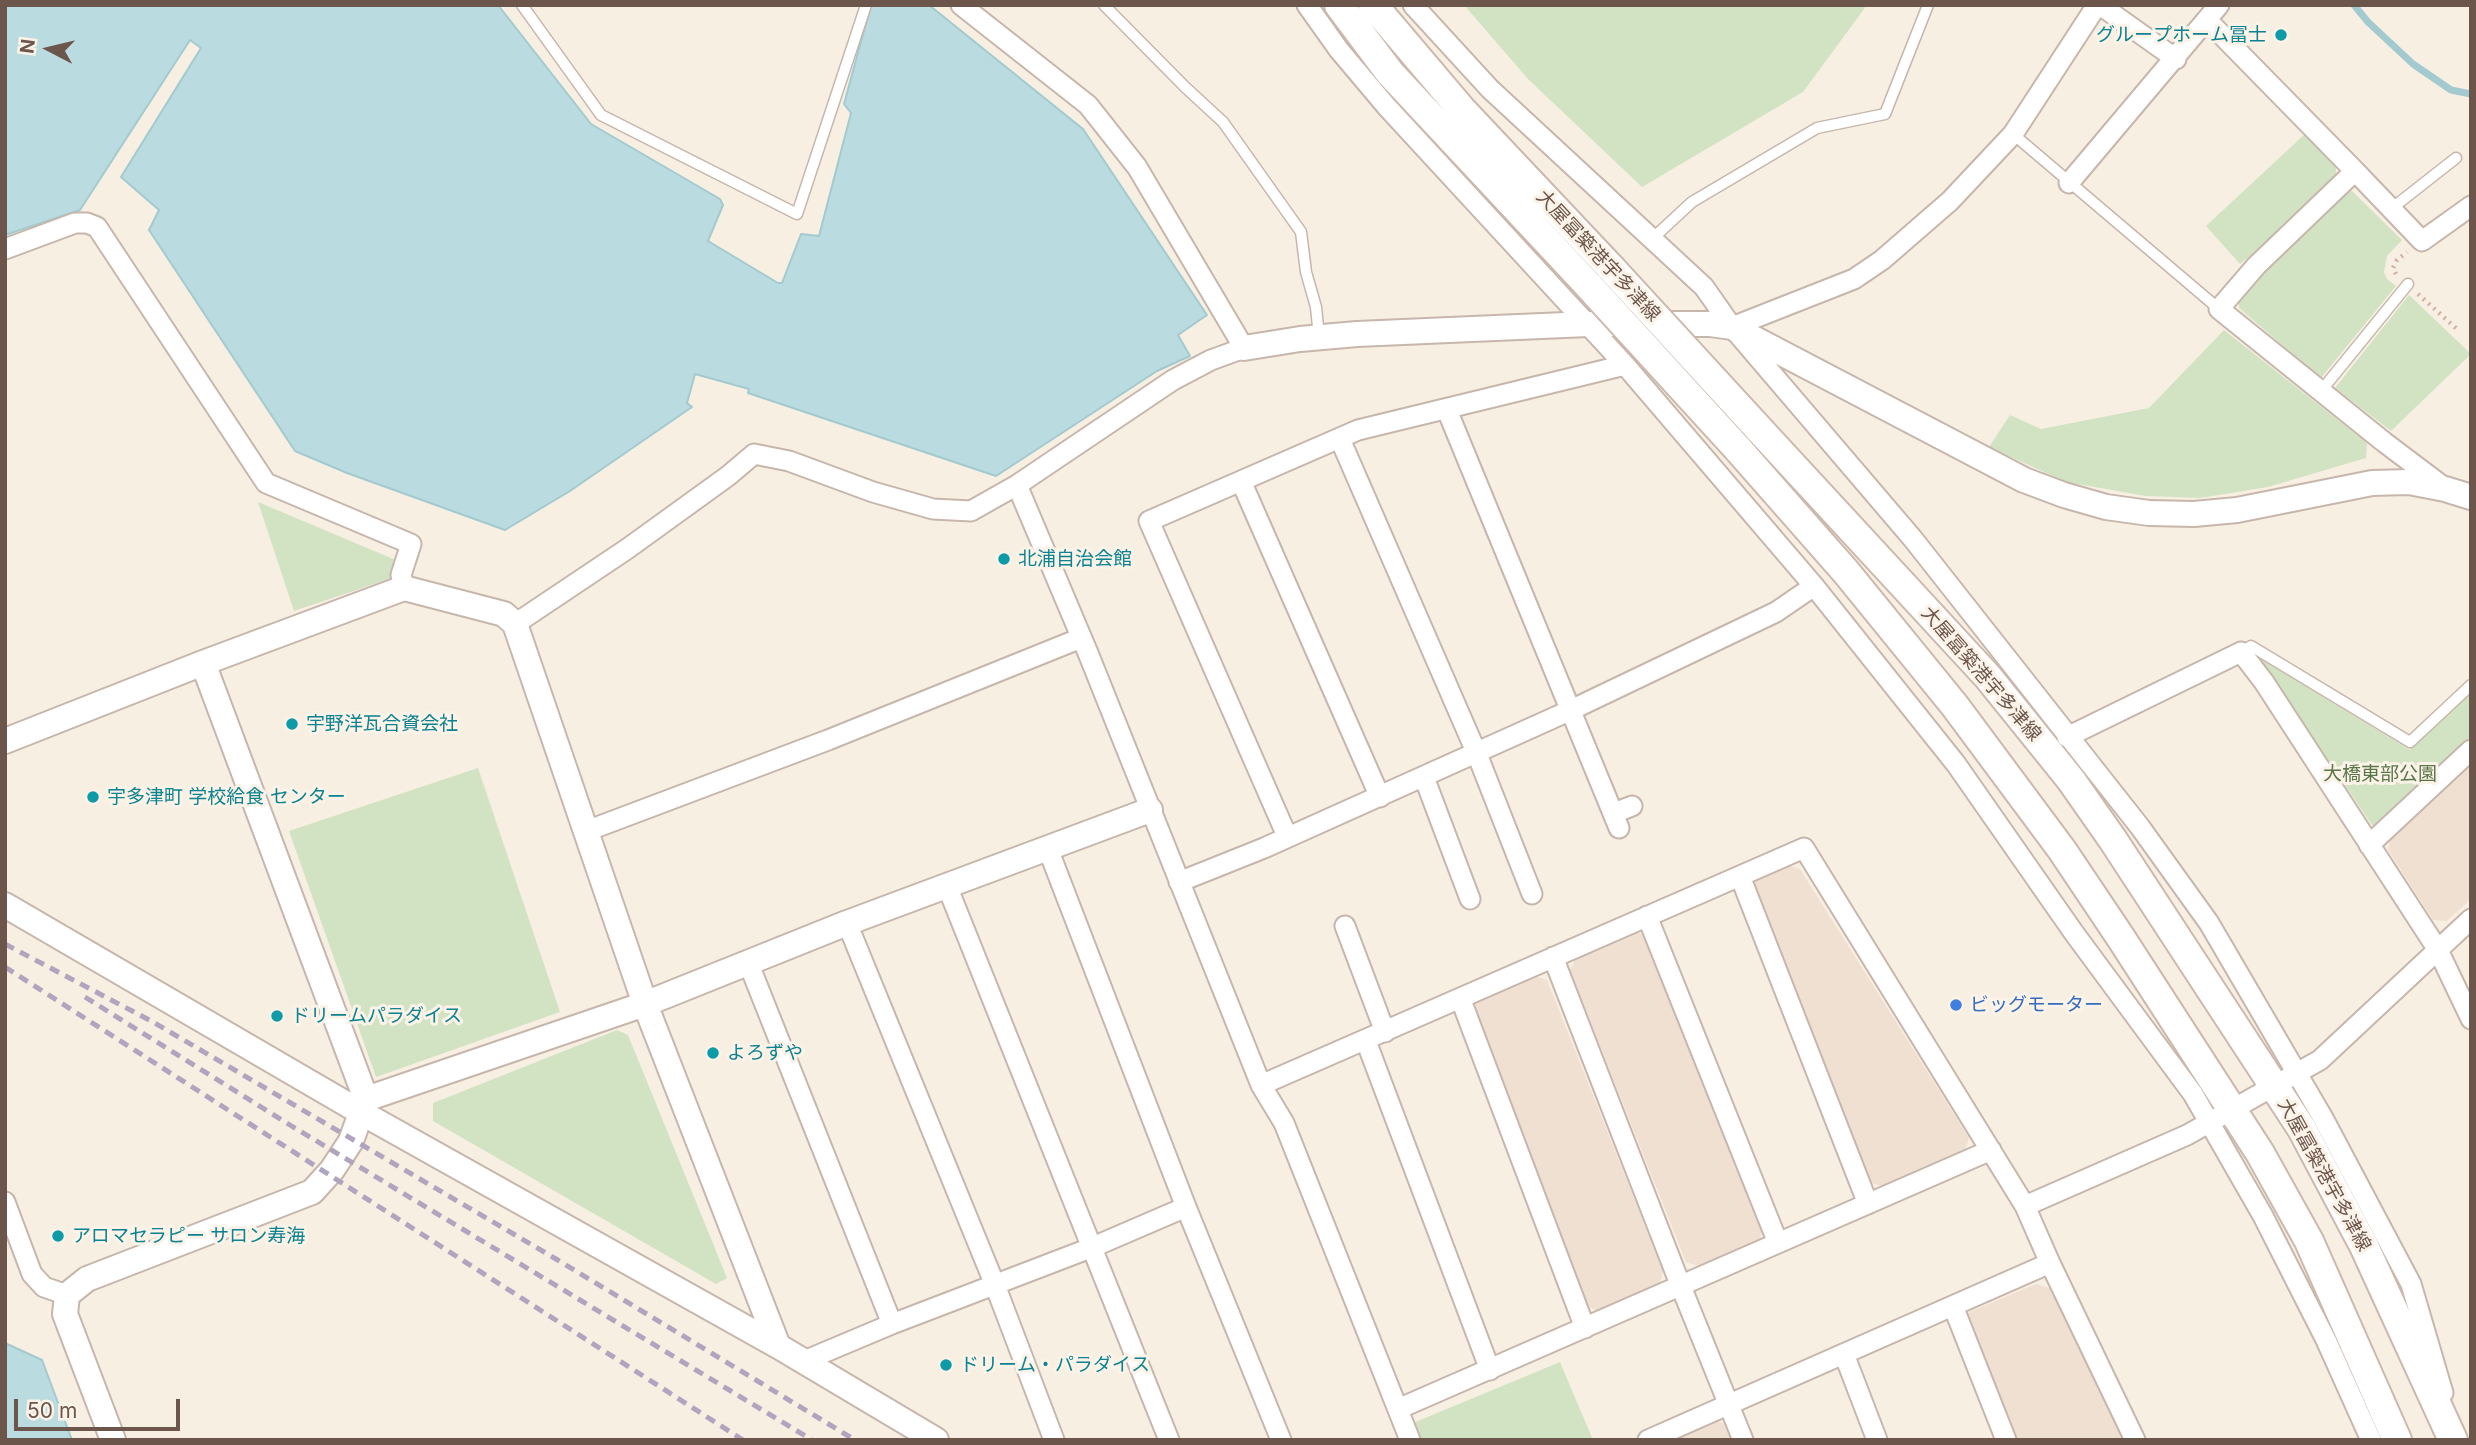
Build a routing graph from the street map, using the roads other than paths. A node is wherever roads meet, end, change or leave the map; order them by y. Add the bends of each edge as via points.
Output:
1 (522, 5) edge
2 (866, 5) edge
3 (1104, 5) edge
4 (1307, 5) edge
5 (1339, 5) edge
6 (1373, 5) edge
7 (1413, 5) edge
8 (1928, 5) edge
9 (2098, 5) edge
10 (965, 6) edge
11 (2213, 13) edge
12 (2176, 59) junction
13 (2014, 134) junction
14 (2456, 158) dead end
15 (2355, 171) junction
16 (2069, 183) junction
17 (2471, 206) edge
18 (2391, 209) junction
19 (1652, 239) junction
20 (5, 249) edge
21 (2408, 285) dead end
22 (1704, 288) junction
23 (2219, 309) junction
24 (1692, 322) junction
25 (1588, 324) junction
26 (1732, 327) junction
27 (1320, 337) junction
28 (1244, 348) junction
29 (1625, 365) junction
30 (2320, 391) junction
31 (1447, 410) junction
32 (1339, 439) junction
33 (1241, 481) junction
34 (1017, 485) junction
35 (2445, 489) junction
36 (2471, 497) edge
37 (1814, 586) junction
38 (404, 588) junction
39 (514, 624) junction
40 (1081, 638) junction
41 (2241, 652) junction
42 (203, 663) junction
43 (2471, 685) edge
44 (1571, 710) junction
45 (2067, 737) junction
46 (5, 741) edge
47 (2471, 751) edge
48 (1477, 754) junction
49 (1424, 777) junction
50 (1380, 797) junction
51 (1150, 810) junction
52 (1622, 816) dead end
53 (584, 832) junction
54 (1287, 836) junction
55 (2370, 845) junction
56 (1048, 849) junction
57 (1740, 876) junction
58 (1179, 883) junction
59 (947, 886) junction
60 (1532, 894) dead end
61 (1470, 899) dead end
62 (5, 905) edge
63 (1647, 916) junction
64 (2471, 919) edge
65 (847, 923) junction
66 (1345, 926) dead end
67 (2438, 950) junction
68 (1553, 957) junction
69 (748, 962) junction
70 (1461, 1000) junction
71 (645, 1004) junction
72 (2471, 1019) edge
73 (1385, 1032) junction
74 (1366, 1041) junction
75 (2286, 1080) junction
76 (1261, 1085) junction
77 (364, 1106) junction
78 (2221, 1116) junction
79 (1991, 1150) junction
80 (5, 1202) edge
81 (1868, 1203) junction
82 (2025, 1206) junction
83 (1186, 1207) junction
84 (1778, 1243) junction
85 (1093, 1247) junction
86 (2050, 1263) junction
87 (995, 1284) junction
88 (1680, 1284) junction
89 (67, 1294) junction
90 (1953, 1306) junction
91 (892, 1324) junction
92 (1585, 1328) junction
93 (778, 1346) junction
94 (1844, 1354) junction
95 (804, 1361) junction
96 (1490, 1370) junction
97 (1729, 1404) junction
98 (1398, 1409) junction
99 (113, 1440) edge
100 (936, 1440) edge
101 (1055, 1440) edge
102 (1169, 1440) edge
103 (1281, 1440) edge
104 (1410, 1440) edge
105 (1648, 1440) edge
106 (1743, 1440) edge
107 (1877, 1440) edge
108 (2006, 1440) edge
109 (2135, 1440) edge
110 (2371, 1440) edge
111 (2397, 1440) edge
112 (2455, 1440) edge

1 - 2 lane via 601,115 797,214
3 - 27 lane via 1223,122 1301,232
4 - 25 street via 1387,107
5 - 78 main road, 大屋冨築港宇多津線, bridge via 1390,73 1737,448 1955,706 2106,916
6 - 75 main road, 大屋冨築港宇多津線, bridge via 1462,110 1988,677 2071,780
7 - 19 street via 1490,89
8 - 19 lane via 1885,114 1817,128 1692,202
9 - 12 street
9 - 13 street
10 - 28 street via 1088,105 1137,167
11 - 12 street
11 - 15 street
12 - 16 street
13 - 16 lane
13 - 26 street via 1951,201 1882,260 1854,279
14 - 18 lane
15 - 18 street
15 - 23 street via 2256,266
16 - 23 lane
17 - 18 street via 2422,241
19 - 22 street
20 - 38 street via 75,223 97,227 266,483 411,544 401,575
21 - 30 lane
22 - 24 street via 1701,311
22 - 26 street
23 - 30 street
24 - 25 street
24 - 26 street
25 - 27 street
25 - 29 street
26 - 35 street via 2024,480 2106,507 2194,514 2238,510 2372,483 2409,482
26 - 45 street via 1913,539
27 - 28 street
28 - 34 street via 1173,380
29 - 31 street
29 - 37 street
30 - 35 street
31 - 32 street via 1358,430
31 - 44 street
32 - 33 street
32 - 48 street
33 - 50 street
33 - 54 street via 1149,521
34 - 39 street via 971,511 933,509 789,461 754,454 627,549
34 - 40 street
35 - 36 street
37 - 44 street via 1776,612
37 - 78 street via 1956,764 2193,1094
38 - 39 street via 504,614
38 - 42 street
39 - 53 street
40 - 51 street
40 - 53 street
41 - 43 lane via 2251,646 2410,742
41 - 45 street
41 - 55 street
42 - 46 street
42 - 77 street
44 - 48 street
44 - 52 street
45 - 75 street via 2209,923
47 - 55 street
48 - 49 street
48 - 60 street
49 - 50 street
49 - 61 street
50 - 54 street
51 - 56 street
51 - 58 street
53 - 71 street
54 - 58 street
55 - 67 street
56 - 59 street
56 - 83 street
57 - 63 street
57 - 79 street via 1804,848
57 - 81 street
58 - 76 street
59 - 65 street
59 - 85 street
62 - 77 street
63 - 68 street
63 - 84 street
64 - 67 street
65 - 69 street
65 - 87 street
66 - 73 street
67 - 72 street
67 - 75 street via 2320,1060
68 - 70 street
68 - 88 street
69 - 71 street
69 - 91 street
70 - 73 street
70 - 92 street
71 - 77 street
71 - 93 street
73 - 74 street
74 - 76 street
74 - 96 street
75 - 78 street
75 - 112 main road, 大屋冨築港宇多津線 via 2302,1129 2364,1246
76 - 98 street via 1284,1123
77 - 89 street via 345,1151 312,1192 87,1279
77 - 93 street
78 - 82 street
78 - 110 street via 2263,1216
78 - 111 main road, 大屋冨築港宇多津線 via 2260,1153 2309,1241
79 - 81 street
79 - 82 street
80 - 89 street via 32,1274 44,1287
81 - 84 street
82 - 86 street
83 - 85 street
83 - 103 street
84 - 88 street
85 - 87 street
85 - 102 street
86 - 90 street
86 - 109 street
87 - 91 street
87 - 101 street
88 - 92 street
88 - 97 street
89 - 99 street via 65,1314
90 - 94 street
90 - 108 street
91 - 95 street
92 - 96 street
93 - 95 street
94 - 97 street
94 - 107 street
95 - 100 street
96 - 98 street
97 - 105 street
97 - 106 street
98 - 104 street

